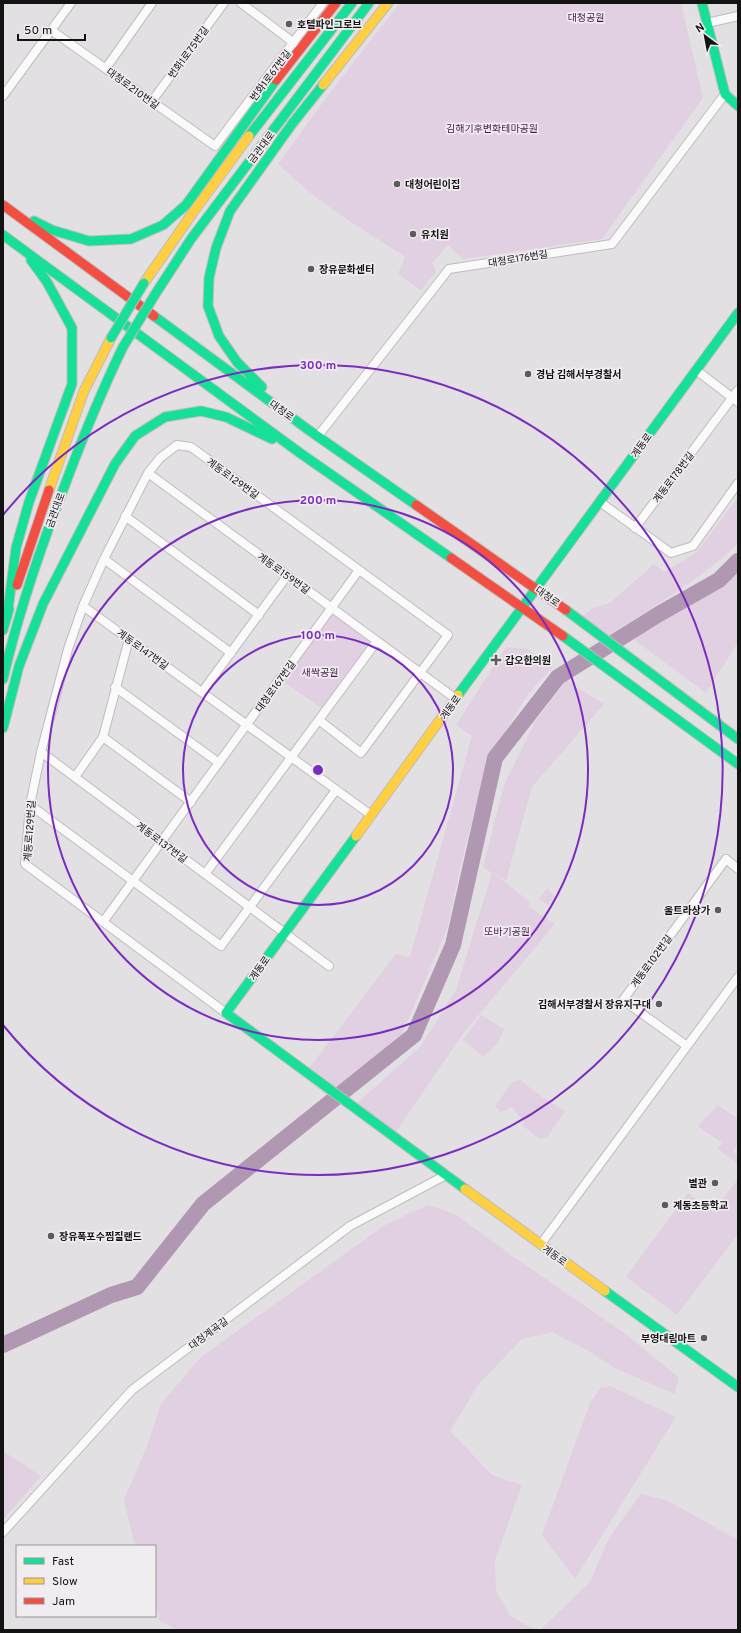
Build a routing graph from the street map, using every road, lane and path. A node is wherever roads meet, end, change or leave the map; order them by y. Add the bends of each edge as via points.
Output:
1 (71, 3) edge
2 (152, 3) edge
3 (224, 3) edge
4 (241, 3) edge
5 (323, 3) edge
6 (336, 3) edge
7 (352, 3) edge
8 (369, 3) edge
9 (388, 3) edge
10 (702, 3) edge
11 (738, 16) edge
12 (707, 23) junction
13 (51, 30) junction
14 (294, 43) junction
15 (305, 64) junction
16 (322, 65) junction
17 (106, 68) junction
18 (725, 94) junction
19 (3, 96) edge
20 (152, 101) junction
21 (738, 106) edge
22 (292, 124) junction
23 (229, 144) junction
24 (215, 146) joint
25 (6, 207) edge
26 (3, 235) edge
27 (23, 250) junction
28 (738, 313) edge
29 (696, 370) junction
30 (738, 390) edge
31 (735, 400) edge
32 (310, 430) junction
33 (318, 436) junction
34 (300, 453) junction
35 (148, 473) junction
36 (738, 483) edge
37 (600, 502) junction
38 (125, 516) junction
39 (635, 528) junction
40 (104, 560) junction
41 (359, 570) junction
42 (287, 576) junction
43 (536, 588) junction
44 (83, 606) junction
45 (332, 608) junction
46 (522, 608) junction
47 (259, 615) junction
48 (7, 616) junction
49 (3, 630) edge
50 (129, 639) junction
51 (377, 641) junction
52 (231, 653) junction
53 (420, 672) junction
54 (3, 679) edge
55 (115, 687) junction
56 (202, 692) junction
57 (456, 699) junction
58 (319, 720) junction
59 (246, 725) junction
60 (3, 728) edge
61 (104, 737) junction
62 (738, 739) edge
63 (41, 752) junction
64 (291, 758) junction
65 (219, 762) junction
66 (738, 764) edge
67 (75, 777) junction
68 (336, 790) junction
69 (191, 802) junction
70 (30, 805) junction
71 (371, 815) junction
72 (161, 842) junction
73 (738, 869) edge
74 (205, 874) junction
75 (134, 880) junction
76 (249, 907) junction
77 (103, 922) junction
78 (285, 933) junction
79 (329, 966) dead end
80 (738, 977) edge
81 (226, 1013) junction
82 (687, 1046) junction
83 (446, 1175) junction
84 (541, 1244) junction
85 (738, 1388) edge
86 (3, 1532) edge

1 - 13 street
2 - 17 street
3 - 20 street, 번화1로75번길
4 - 14 street
5 - 14 street, 번화1로67번길
6 - 23 main road
7 - 15 main road, 금관대로
8 - 16 main road, 금관대로
9 - 22 main road
10 - 12 main road
11 - 12 street
12 - 18 main road
13 - 17 street, 대청로210번길
13 - 19 street
14 - 24 street, 번화1로67번길
15 - 23 main road
15 - 48 main road, 금관대로, bridge via 173,239 111,338 84,391
16 - 22 main road
16 - 54 main road, 금관대로, bridge via 191,239 123,347 103,385 17,620
17 - 20 street, 대청로210번길
18 - 21 main road
18 - 33 street, 대청로176번길 via 612,244 449,269
20 - 24 street, 대청로210번길
22 - 32 main road via 230,211 216,248 209,278 208,306 219,336 237,362
23 - 25 main road via 186,205 163,226 131,239 89,241 52,230
25 - 32 main road, 대청로
26 - 27 main road
27 - 34 main road
27 - 48 main road via 47,282 72,328 72,384 29,502 16,548
28 - 29 main road, 계동로
29 - 31 street
29 - 37 main road, 계동로
30 - 31 street, 계동로178번길
31 - 39 street, 계동로178번길
32 - 33 main road, 대청로
33 - 43 main road, 대청로
34 - 46 main road
34 - 60 main road via 226,417 201,411 165,417 135,436 115,464 43,604 19,666
35 - 38 street, 계동로129번길
35 - 41 street, 계동로129번길 via 160,458 178,445 191,447
35 - 42 street, 계동로159번길
36 - 39 street via 693,546 671,553
37 - 39 street
37 - 43 main road, 계동로
38 - 40 street, 계동로129번길
38 - 47 street
40 - 44 street, 계동로129번길
40 - 52 street
41 - 45 street, 대청로167번길
41 - 53 street via 448,635
42 - 45 street, 계동로159번길
42 - 47 street
43 - 46 main road, 계동로
43 - 62 main road, 대청로
44 - 50 street, 계동로147번길
44 - 63 street, 계동로129번길 via 68,649
45 - 51 street, 계동로159번길
45 - 59 street, 대청로167번길
46 - 57 main road, 계동로
46 - 66 main road
47 - 52 street
48 - 49 main road, 금관대로
50 - 55 street
50 - 56 street, 계동로147번길
51 - 53 street, 계동로159번길
51 - 58 street
52 - 56 street
53 - 57 street, 계동로159번길
53 - 58 street via 361,752
55 - 61 street
55 - 65 street
56 - 59 street, 계동로147번길
57 - 71 main road, 계동로
58 - 64 street
59 - 64 street, 계동로147번길
59 - 65 street, 대청로167번길
61 - 67 street
61 - 69 street
63 - 67 street, 계동로137번길
63 - 70 street, 계동로129번길
64 - 68 street, 계동로147번길
64 - 74 street
65 - 69 street, 대청로167번길
67 - 72 street, 계동로137번길
68 - 71 street, 계동로147번길
68 - 76 street
69 - 72 street, 대청로167번길
70 - 75 street
70 - 77 street, 계동로129번길 via 25,864
71 - 78 main road, 계동로
72 - 74 street, 계동로137번길
72 - 75 street, 대청로167번길
73 - 82 street, 계동로102번길 via 726,859 623,1000
74 - 76 street, 계동로137번길
75 - 76 street via 221,946
75 - 77 street, 대청로167번길
76 - 78 street, 계동로137번길
77 - 81 street, 계동로129번길
78 - 79 street, 계동로137번길
78 - 81 main road, 계동로
80 - 82 street
81 - 83 main road, 계동로
82 - 84 street
83 - 84 main road, 계동로
83 - 86 street, 대청계곡길 via 350,1226 132,1390
84 - 85 main road, 계동로

